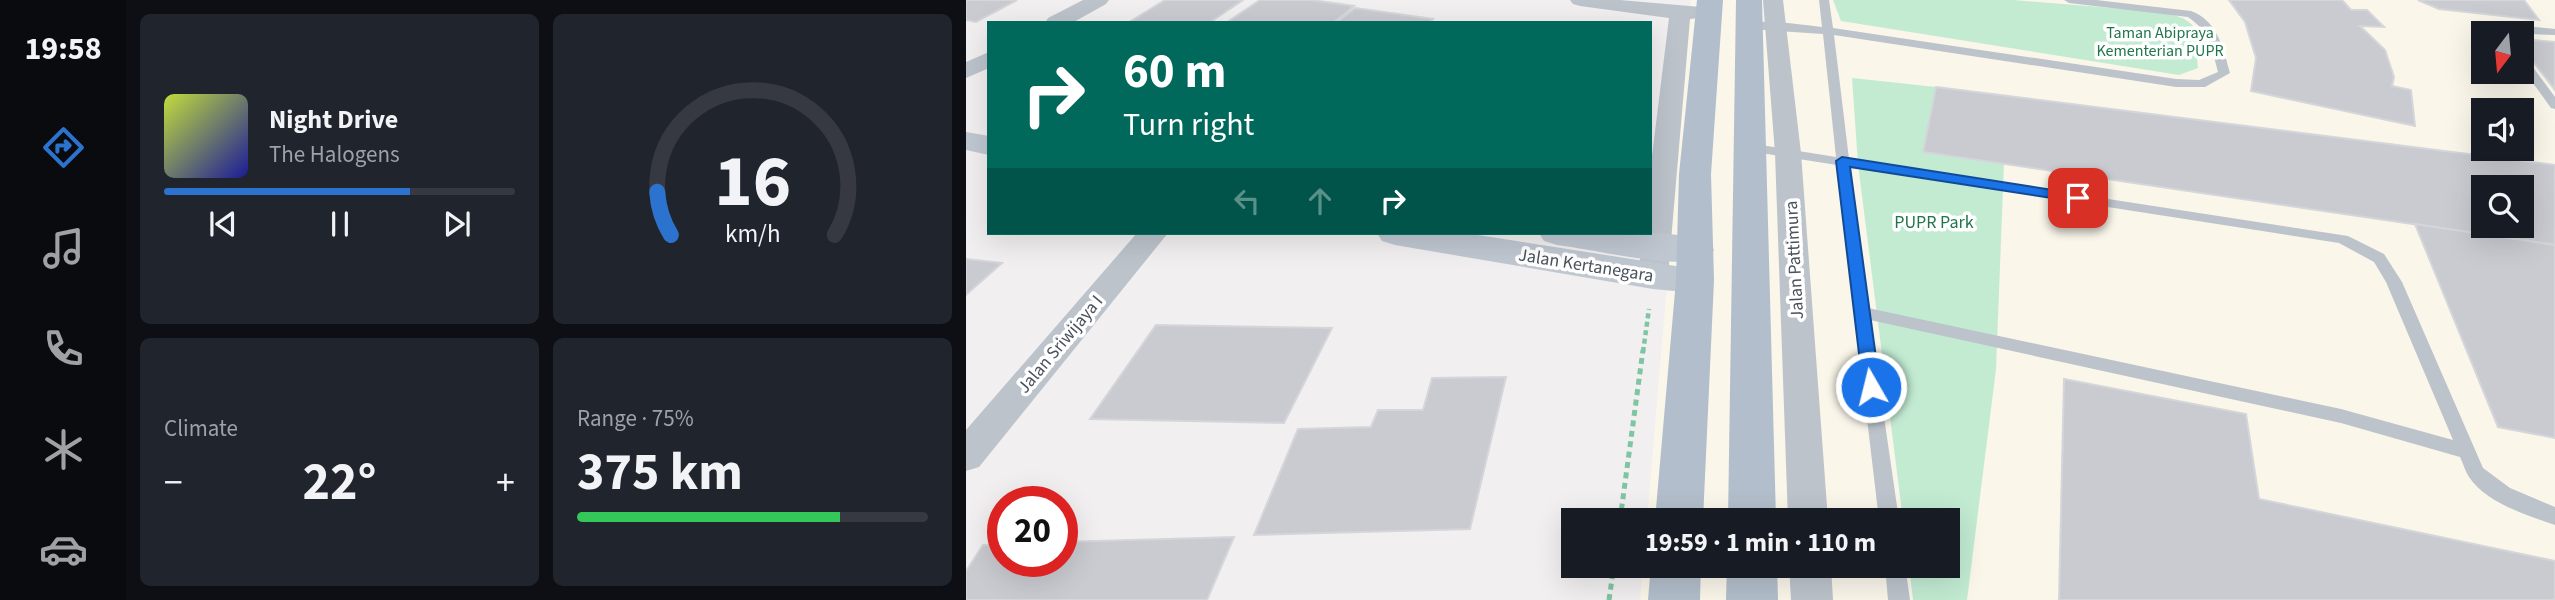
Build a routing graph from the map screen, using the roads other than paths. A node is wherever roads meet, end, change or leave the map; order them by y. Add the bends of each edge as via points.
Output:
1 (1099, 0) edge
2 (1580, 0) edge
3 (1824, 0) edge
4 (2069, 0) edge
5 (1700, 8) edge
6 (1761, 13) edge
7 (1060, 21) edge
8 (2534, 30) edge
9 (1829, 31) junction
10 (2555, 32) edge
11 (987, 60) edge
12 (966, 71) edge
13 (2534, 76) edge
14 (2555, 105) edge
15 (966, 141) edge
16 (987, 146) edge
17 (1748, 147) junction
18 (1788, 153) junction
19 (1848, 162) junction
20 (1151, 235) edge
21 (1413, 235) edge
22 (1564, 235) edge
23 (1655, 262) junction
24 (1696, 265) junction
25 (1861, 312) junction
26 (2466, 451) junction
27 (966, 456) edge
28 (1680, 508) edge
29 (1752, 508) edge
30 (1807, 508) edge
31 (1887, 508) edge
32 (2555, 516) edge
33 (1675, 578) edge
34 (1752, 578) edge
35 (1811, 578) edge
36 (1896, 578) edge
37 (1674, 600) edge
38 (1752, 600) edge
39 (1812, 600) edge
40 (1899, 600) edge

1 - 7 street
2 - 5 street
3 - 9 lane
4 - 9 lane via 2192,14 2212,30 2224,73 2201,84 2176,83
5 - 23 street
5 - 24 main road
6 - 9 lane
6 - 17 main road
6 - 18 street, Jalan Pattimura
8 - 10 lane
9 - 19 lane
11 - 12 street
13 - 14 lane
15 - 16 street
17 - 18 lane
17 - 29 main road
18 - 19 lane
18 - 30 street, Jalan Pattimura
19 - 25 lane
19 - 26 lane via 2343,239 2379,258 2394,282
20 - 27 street, Jalan Sriwijaya I
21 - 23 street, Jalan Kertanegara
22 - 23 street, Jalan Kertanegara
23 - 24 street, Jalan Kertanegara
24 - 28 main road
25 - 26 lane via 2341,416
25 - 31 lane
26 - 32 lane via 2476,474 2490,488
33 - 37 main road
34 - 38 main road
35 - 39 street
36 - 40 lane

